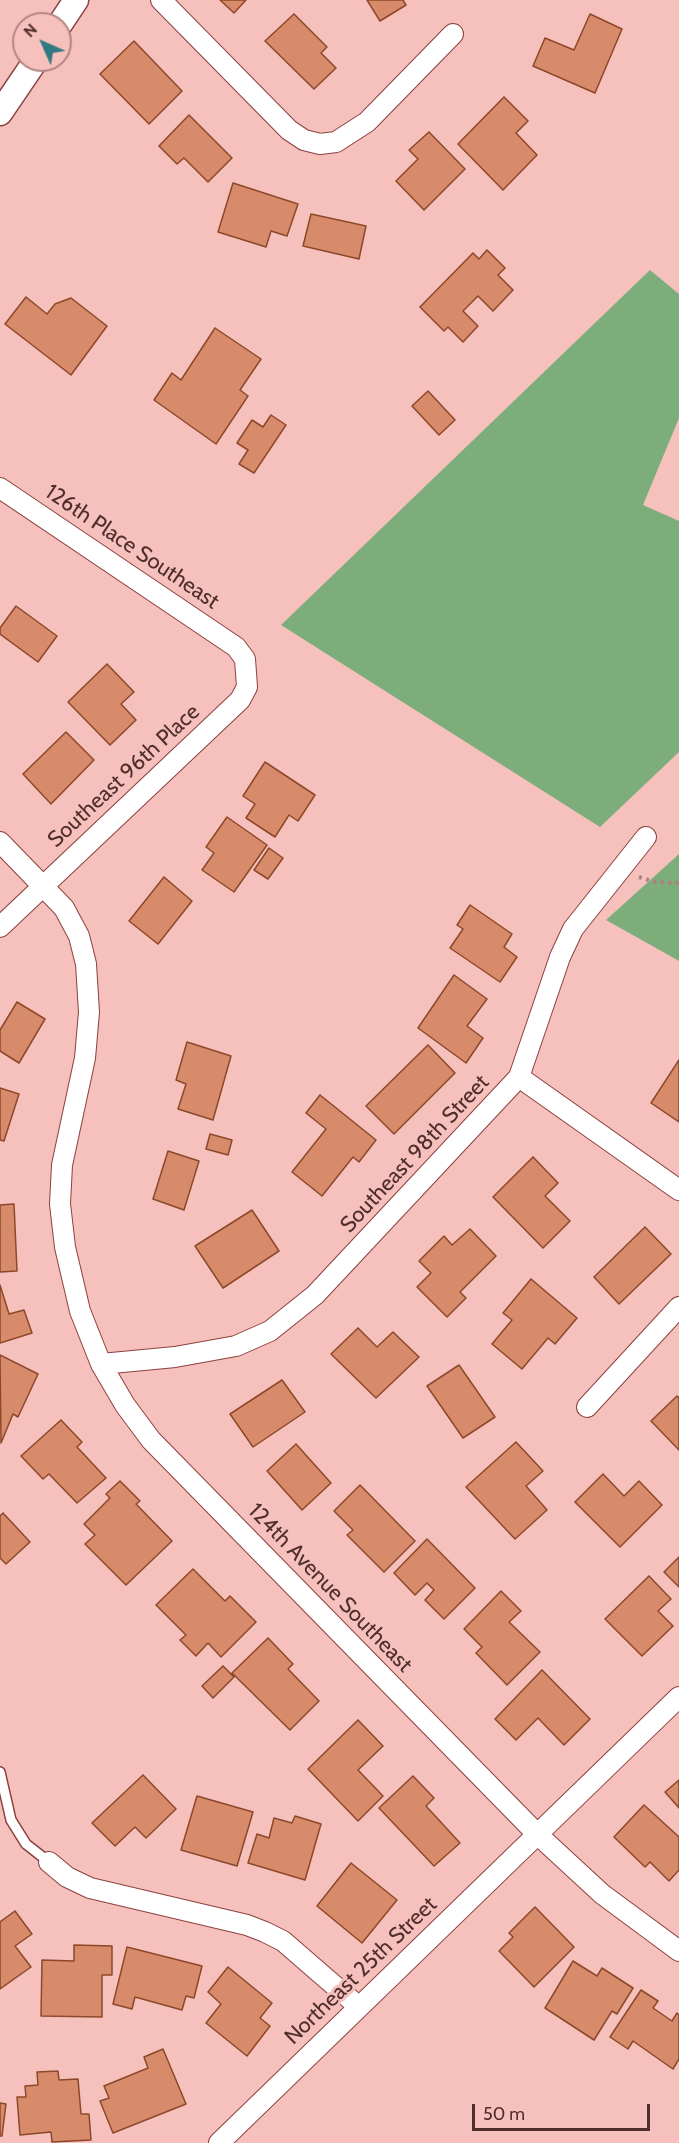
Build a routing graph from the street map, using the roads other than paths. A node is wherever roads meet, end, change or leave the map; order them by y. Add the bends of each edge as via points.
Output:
1 (160, 0) edge
2 (453, 34) dead end
3 (28, 72) edge
4 (0, 113) edge
5 (0, 488) edge
6 (236, 647) joint
7 (646, 837) dead end
8 (0, 842) edge
9 (44, 885) junction
10 (0, 927) edge
11 (519, 1077) junction
12 (679, 1190) edge
13 (679, 1307) edge
14 (101, 1364) junction
15 (587, 1407) dead end
16 (679, 1697) edge
17 (0, 1772) edge
18 (537, 1834) junction
19 (48, 1862) joint
20 (675, 1942) edge
21 (358, 2006) junction
22 (219, 2143) edge

1 - 2 street via 289,130 320,144 336,142 367,122
3 - 4 street
5 - 6 street, 126th Place Southeast
6 - 9 street, Southeast 96th Place via 245,659 247,674 247,687 240,700
7 - 11 street, Southeast 98th Street via 573,929
8 - 9 street, 124th Avenue Southeast
9 - 10 street, Southeast 96th Place
9 - 14 street, 124th Avenue Southeast via 64,908 79,936 86,964 89,1012 85,1058 62,1165 60,1204 71,1276
11 - 12 street
11 - 14 street, Southeast 98th Street via 315,1295 270,1331 236,1346
13 - 15 street
14 - 18 street, 124th Avenue Southeast via 151,1440
16 - 18 street, Northeast 25th Street
17 - 19 lane via 11,1820 26,1844
18 - 20 street, 124th Avenue Southeast via 602,1894
18 - 21 street, Northeast 25th Street
19 - 21 street via 90,1888 265,1932 283,1941
21 - 22 street, Northeast 25th Street

